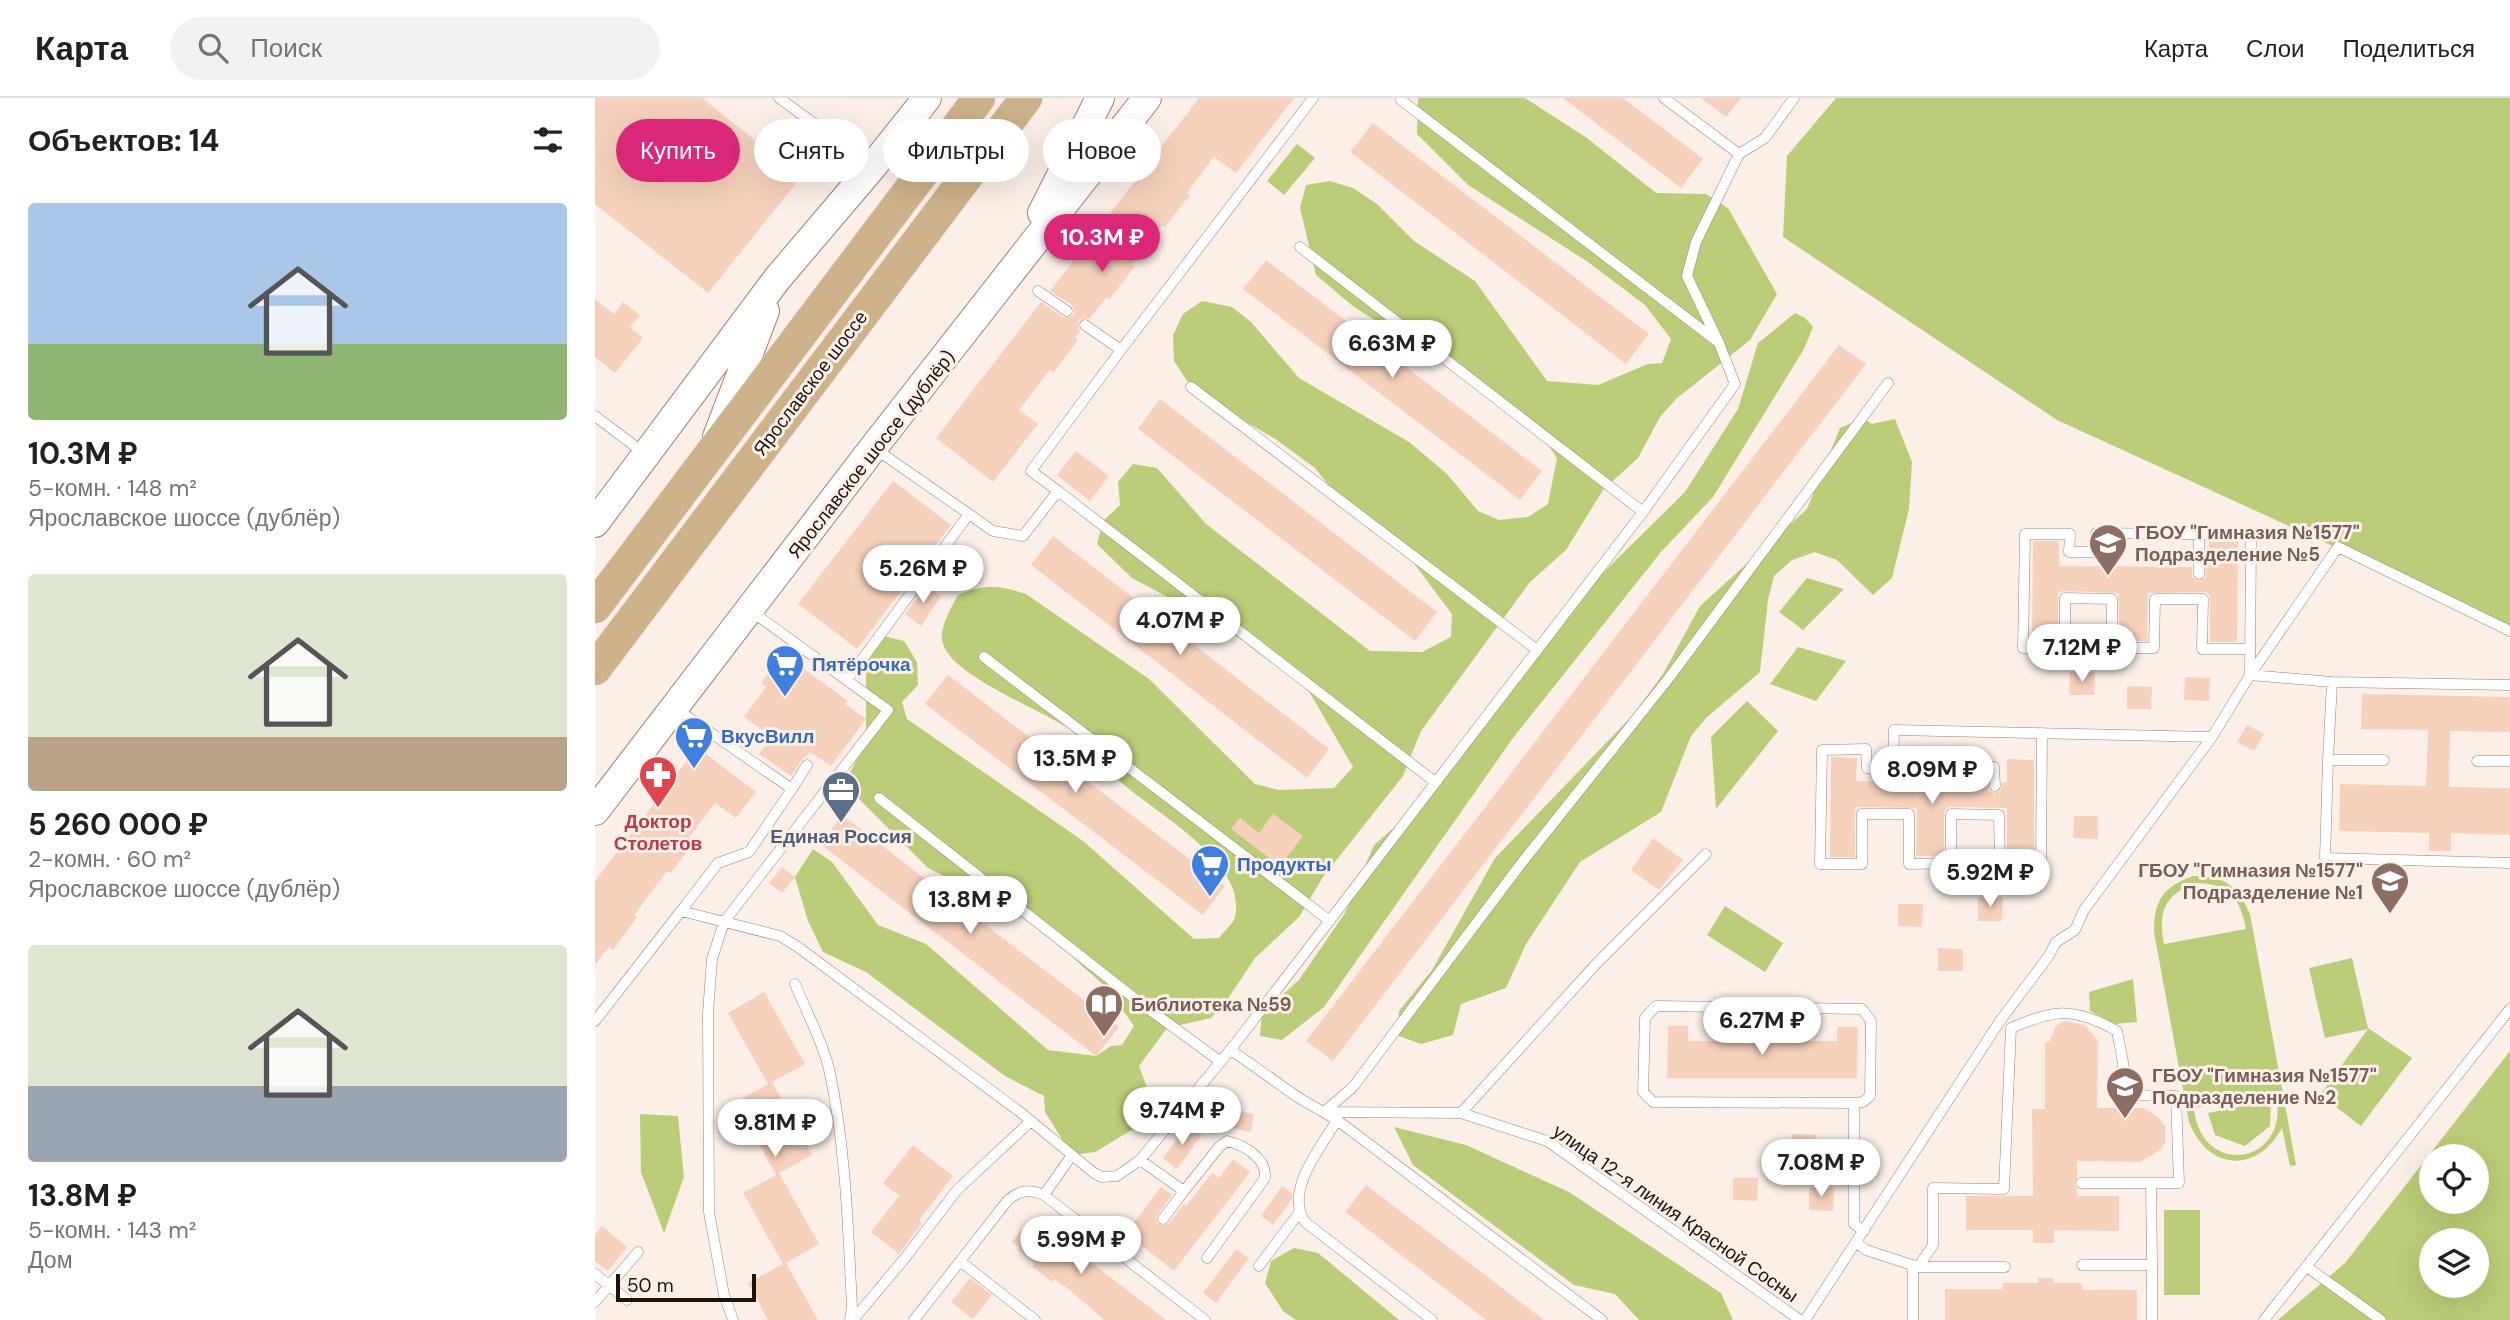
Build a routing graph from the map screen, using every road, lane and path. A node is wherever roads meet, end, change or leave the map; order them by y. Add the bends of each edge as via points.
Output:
1 (779, 98) edge
2 (927, 98) edge
3 (979, 98) edge
4 (1026, 98) edge
5 (1100, 98) edge
6 (1147, 98) edge
7 (1313, 98) edge
8 (1664, 98) edge
9 (1794, 98) edge
10 (1401, 100) dead end
11 (1739, 153) junction
12 (873, 166) junction
13 (1300, 247) dead end
14 (1013, 271) junction
15 (777, 279) junction
16 (1038, 291) dead end
17 (1067, 312) dead end
18 (1085, 324) dead end
19 (1720, 343) junction
20 (1121, 350) junction
21 (1888, 383) dead end
22 (1191, 387) dead end
23 (595, 416) edge
24 (873, 448) junction
25 (647, 455) junction
26 (709, 458) junction
27 (1058, 491) junction
28 (1643, 512) junction
29 (969, 514) junction
30 (595, 523) edge
31 (2199, 534) junction
32 (2199, 574) dead end
33 (595, 607) edge
34 (751, 610) junction
35 (2510, 631) edge
36 (2250, 649) junction
37 (1537, 650) junction
38 (984, 657) dead end
39 (595, 669) edge
40 (2250, 675) junction
41 (848, 680) junction
42 (2332, 682) junction
43 (2510, 685) edge
44 (674, 707) junction
45 (2042, 733) junction
46 (2212, 737) junction
47 (2328, 760) junction
48 (2384, 760) dead end
49 (2477, 761) dead end
50 (2510, 761) edge
51 (807, 765) dead end
52 (1893, 766) junction
53 (1435, 782) junction
54 (1995, 786) dead end
55 (792, 789) junction
56 (879, 798) dead end
57 (595, 810) edge
58 (1706, 854) dead end
59 (2510, 863) edge
60 (681, 911) junction
61 (1330, 920) junction
62 (724, 922) junction
63 (796, 984) dead end
64 (2510, 1009) edge
65 (595, 1021) edge
66 (2000, 1021) junction
67 (2011, 1028) junction
68 (1231, 1050) junction
69 (1221, 1062) junction
70 (1854, 1103) junction
71 (1324, 1112) junction
72 (1461, 1113) junction
73 (1337, 1120) junction
74 (1031, 1121) junction
75 (1072, 1155) junction
76 (1140, 1160) junction
77 (2081, 1183) dead end
78 (2151, 1183) junction
79 (1184, 1191) junction
80 (1044, 1195) junction
81 (1299, 1213) junction
82 (1163, 1219) dead end
83 (1864, 1231) junction
84 (1857, 1243) junction
85 (638, 1252) dead end
86 (1207, 1258) dead end
87 (960, 1261) junction
88 (2082, 1265) dead end
89 (2152, 1265) junction
90 (1259, 1266) dead end
91 (1915, 1266) junction
92 (2005, 1267) dead end
93 (2307, 1267) junction
94 (595, 1274) edge
95 (609, 1285) junction
96 (627, 1300) dead end
97 (595, 1302) edge
98 (733, 1320) edge
99 (851, 1320) edge
100 (914, 1320) edge
101 (1035, 1320) edge
102 (1204, 1320) edge
103 (1432, 1320) edge
104 (1602, 1320) edge
105 (1802, 1320) edge
106 (1913, 1320) edge
107 (2153, 1320) edge
108 (2265, 1320) edge
109 (2381, 1320) edge

1 - 12 lane
2 - 12 street
3 - 26 main road, Ярославское шоссе
4 - 39 main road, Ярославское шоссе
5 - 14 street
6 - 14 street, Ярославское шоссе (дублёр)
7 - 20 lane
8 - 11 lane
9 - 11 lane via 1765,138
10 - 19 lane
11 - 19 lane via 1696,242 1687,276
12 - 15 street
13 - 28 lane
14 - 24 street, Ярославское шоссе (дублёр)
15 - 25 street
15 - 26 street
16 - 17 lane
18 - 20 lane
19 - 28 lane via 1735,384
20 - 27 lane via 1031,471
21 - 71 lane via 1669,678 1520,865 1353,1087
22 - 37 lane
23 - 25 lane
24 - 29 lane
24 - 34 street, Ярославское шоссе (дублёр)
25 - 30 street
26 - 33 main road, Ярославское шоссе
27 - 29 lane via 1023,536 993,531
27 - 53 lane
28 - 37 lane
29 - 41 lane
31 - 32 lane
31 - 36 lane via 2251,534
31 - 36 lane via 2096,533 2096,552 2070,552 2070,534 2025,534 2024,648 2065,648 2065,598 2112,599 2112,648 2154,648 2155,598 2203,599 2202,649
34 - 41 lane
34 - 44 street, Ярославское шоссе (дублёр)
35 - 40 lane via 2338,547
36 - 40 lane
37 - 53 lane
38 - 61 lane
40 - 42 lane
40 - 46 lane
41 - 62 lane via 888,710
42 - 43 lane
42 - 47 lane
44 - 55 lane
44 - 57 street, Ярославское шоссе (дублёр)
45 - 46 lane
45 - 52 lane via 1894,730
45 - 52 lane via 2041,864 2000,865 1999,815 1951,814 1951,863 1909,864 1909,814 1862,814 1862,864 1820,864 1822,750 1866,749 1867,768
46 - 66 lane via 2084,910 2075,930 2056,942
47 - 48 lane
47 - 59 lane via 2325,858
49 - 50 lane
51 - 55 lane
52 - 54 lane via 1994,767
53 - 61 lane
55 - 60 lane via 749,852 718,863
56 - 69 lane
58 - 72 lane via 1597,963
60 - 62 lane
60 - 65 lane
61 - 68 lane
62 - 74 lane via 780,936 798,947
62 - 98 lane via 712,959 708,1013 709,1212
63 - 99 lane via 828,1066 839,1130
64 - 93 lane
66 - 67 lane
66 - 83 lane
67 - 78 lane via 2042,1016 2073,1012 2095,1018 2117,1031 2123,1095 2176,1096 2179,1183
67 - 91 lane via 2004,1189 1933,1188 1933,1245
68 - 69 lane
68 - 71 lane
69 - 76 lane
70 - 70 lane via 1870,1096 1871,1021 1862,1009 1656,1006 1645,1018 1643,1093 1653,1102
70 - 83 lane via 1854,1224
71 - 72 lane, улица 12-я линия Красной Сосны
71 - 73 lane
72 - 105 lane, улица 12-я линия Красной Сосны via 1548,1142
73 - 81 lane via 1301,1181
73 - 104 lane
74 - 75 lane
74 - 99 lane via 957,1190
75 - 76 lane via 1103,1177 1117,1176
75 - 80 lane
76 - 79 lane
77 - 78 lane
78 - 89 lane
79 - 82 lane
79 - 86 lane via 1227,1142 1262,1160 1266,1168 1265,1178
80 - 87 lane via 1023,1191 1007,1200
80 - 102 lane
81 - 90 lane
81 - 103 lane
83 - 84 lane
84 - 91 lane
84 - 105 lane
85 - 95 lane
87 - 100 lane
87 - 101 lane
88 - 89 lane
89 - 107 lane
91 - 92 lane
91 - 106 lane
93 - 108 lane
93 - 109 lane
94 - 95 lane
95 - 96 lane
95 - 97 lane

